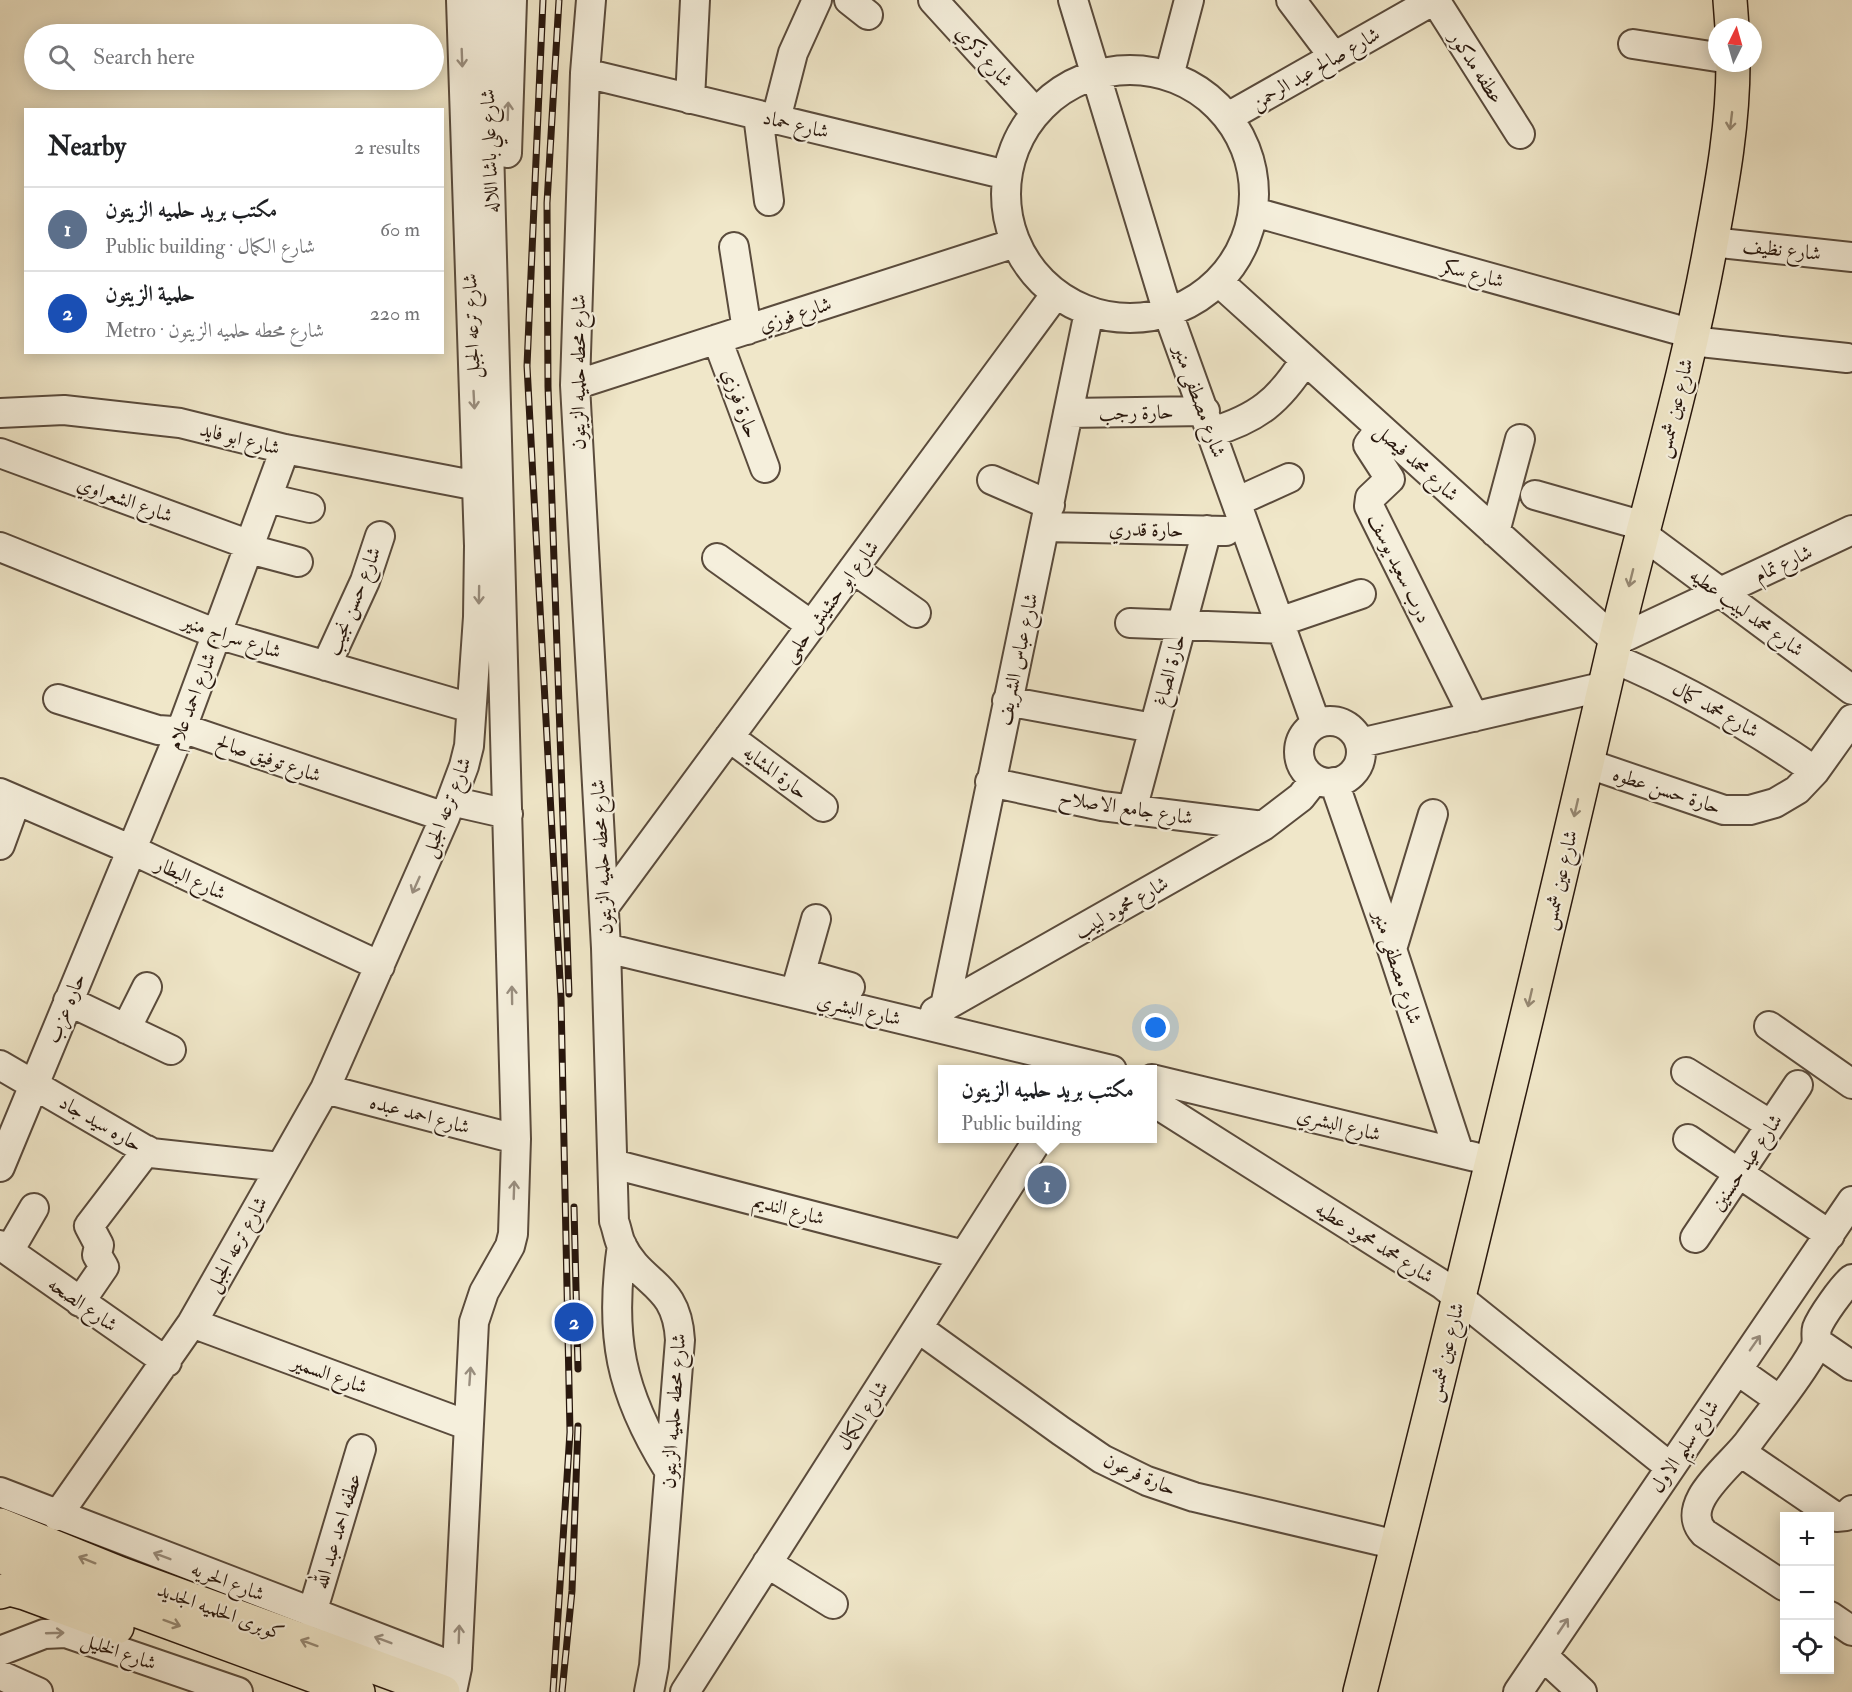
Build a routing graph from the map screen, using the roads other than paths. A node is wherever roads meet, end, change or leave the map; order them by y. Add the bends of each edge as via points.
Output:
1 (461, 0) edge
2 (484, 0) edge
3 (512, 0) edge
4 (591, 0) edge
5 (695, 0) edge
6 (817, 0) edge
7 (933, 0) edge
8 (1073, 0) edge
9 (1189, 0) edge
10 (1291, 0) edge
11 (1730, 0) edge
12 (1422, 3) edge
13 (1731, 18) edge
14 (1633, 44) dead end
15 (1708, 56) edge
16 (1334, 57) junction
17 (1733, 72) edge
18 (585, 73) junction
19 (1095, 75) junction
20 (1169, 76) junction
21 (690, 99) junction
22 (1036, 113) junction
23 (767, 117) junction
24 (1228, 117) junction
25 (1520, 134) dead end
26 (1006, 175) junction
27 (769, 201) dead end
28 (1254, 212) junction
29 (1711, 242) junction
30 (1015, 243) junction
31 (734, 247) dead end
32 (1852, 257) edge
33 (1219, 282) junction
34 (1055, 295) junction
35 (1089, 312) junction
36 (1168, 313) junction
37 (747, 330) junction
38 (1692, 338) junction
39 (717, 339) junction
40 (1847, 358) dead end
41 (1305, 360) junction
42 (575, 385) junction
43 (0, 413) edge
44 (1068, 413) junction
45 (496, 421) junction
46 (1208, 421) junction
47 (1380, 429) junction
48 (1520, 439) dead end
49 (285, 449) junction
50 (0, 453) edge
51 (765, 468) dead end
52 (1289, 478) dead end
53 (992, 480) dead end
54 (478, 486) junction
55 (1535, 495) dead end
56 (267, 498) junction
57 (1236, 502) junction
58 (310, 508) dead end
59 (1048, 516) junction
60 (1207, 530) junction
61 (1643, 530) junction
62 (1852, 530) edge
63 (1246, 531) junction
64 (1495, 532) junction
65 (380, 536) dead end
66 (0, 547) edge
67 (250, 547) junction
68 (717, 558) dead end
69 (298, 562) dead end
70 (853, 569) junction
71 (1721, 593) junction
72 (1361, 594) dead end
73 (916, 614) dead end
74 (1130, 623) dead end
75 (811, 625) junction
76 (1181, 625) junction
77 (1280, 625) junction
78 (217, 634) junction
79 (1611, 662) junction
80 (326, 666) junction
81 (1852, 690) edge
82 (58, 699) dead end
83 (1007, 701) junction
84 (471, 708) junction
85 (1474, 717) junction
86 (1852, 719) edge
87 (1316, 724) junction
88 (182, 728) junction
89 (1153, 728) junction
90 (729, 737) junction
91 (1360, 743) junction
92 (1586, 764) junction
93 (1815, 771) junction
94 (1325, 781) junction
95 (990, 782) junction
96 (8, 797) edge
97 (823, 807) dead end
98 (448, 809) junction
99 (1132, 810) junction
100 (508, 814) junction
101 (1433, 814) dead end
102 (1263, 826) junction
103 (0, 845) edge
104 (130, 849) junction
105 (604, 907) junction
106 (816, 919) dead end
107 (606, 948) junction
108 (1392, 949) junction
109 (380, 966) junction
110 (798, 983) junction
111 (147, 987) dead end
112 (850, 987) dead end
113 (68, 1001) junction
114 (945, 1006) junction
115 (918, 1023) junction
116 (1768, 1026) dead end
117 (126, 1029) junction
118 (171, 1050) dead end
119 (0, 1065) edge
120 (1087, 1065) edge
121 (1686, 1072) dead end
122 (1157, 1080) edge
123 (34, 1084) junction
124 (1852, 1084) edge
125 (1798, 1085) dead end
126 (325, 1089) junction
127 (1157, 1104) edge
128 (1771, 1125) junction
129 (516, 1139) junction
130 (1688, 1139) dead end
131 (1036, 1143) edge
132 (147, 1150) junction
133 (1458, 1153) junction
134 (1491, 1161) junction
135 (613, 1164) junction
136 (0, 1167) edge
137 (280, 1167) junction
138 (1738, 1173) junction
139 (34, 1208) dead end
140 (1845, 1220) edge
141 (1695, 1238) dead end
142 (622, 1245) junction
143 (4, 1248) edge
144 (964, 1255) junction
145 (1852, 1279) edge
146 (1459, 1296) junction
147 (80, 1302) junction
148 (192, 1323) junction
149 (918, 1328) junction
150 (1817, 1342) junction
151 (166, 1362) junction
152 (1852, 1366) edge
153 (1737, 1370) junction
154 (1778, 1399) junction
155 (467, 1425) junction
156 (361, 1449) dead end
157 (1742, 1453) junction
158 (1670, 1467) junction
159 (668, 1469) junction
160 (0, 1492) edge
161 (1852, 1510) edge
162 (57, 1516) junction
163 (0, 1525) edge
164 (1397, 1545) junction
165 (0, 1556) edge
166 (767, 1563) junction
167 (1780, 1583) edge
168 (12, 1593) edge
169 (833, 1604) dead end
170 (312, 1613) junction
171 (1834, 1619) edge
172 (1852, 1631) edge
173 (0, 1651) edge
174 (1543, 1656) junction
175 (0, 1675) edge
176 (451, 1684) edge
177 (38, 1692) edge
178 (238, 1692) edge
179 (295, 1692) edge
180 (358, 1692) edge
181 (649, 1692) edge
182 (685, 1692) edge
183 (1359, 1692) edge
184 (1518, 1692) edge
185 (1582, 1692) edge

1 -> 54 street, شارع ترعه الجبل
2 - 45 street, شارع علي باشا اللاله
45 -> 3 street, شارع ترعه الجبل via 506,262
4 - 18 street, شارع محطه حلميه الزيتون
5 - 21 street
6 - 23 street
7 - 22 street, شارع ذكري
8 - 19 street, شارع مصطفى منير
9 - 20 street
10 - 16 street
11 - 13 main road
12 - 16 street, شارع صالح عبد الرحمن
12 - 25 street, عطفه مدكور
14 - 15 street
16 - 24 street, شارع صالح عبد الرحمن
17 -> 29 main road, شارع عين شمس via 1727,156
18 - 21 street, شارع حماد
18 - 42 street, شارع محطه حلميه الزيتون
19 - 20 street via 1128,71
19 - 22 street via 1073,84
19 - 36 street, شارع مصطفى منير
20 - 24 street via 1204,95
21 - 23 street, شارع حماد
22 - 26 street via 1017,142
23 - 26 street, شارع حماد
23 - 27 street
24 - 28 street via 1245,146 1254,178
26 - 30 street via 1008,221
28 - 33 street via 1248,238
28 - 38 street, شارع سكر
29 - 32 street, شارع نظيف
29 - 38 main road, شارع عين شمس
30 - 34 street via 1032,272
30 - 37 street, شارع فوزي
31 - 37 street
33 - 36 street via 1204,295
33 - 41 street, شارع محمد فيصل
34 - 35 street
34 - 70 street, شارع ابو حشيش حلمى
35 - 36 street via 1128,319
35 - 44 street, شارع عباس الشريف
36 - 46 street, شارع مصطفى منير
37 - 39 street, شارع فوزي
38 - 40 street, شارع سكر
38 - 61 main road, شارع عين شمس
39 - 42 street, شارع فوزي
39 - 51 street, حارة فوزي
41 - 46 street, حارة رجب via 1289,386 1267,407 1241,423
41 - 47 street, شارع محمد فيصل
42 - 105 street, شارع محطه حلميه الزيتون
43 - 49 street, شارع ابو فايد via 64,410 180,423
44 - 46 street, حارة رجب
44 - 59 street, شارع عباس الشريف
45 - 100 street via 504,787
46 - 57 street, شارع مصطفى منير
47 - 64 street, شارع محمد فيصل
47 - 85 street, درب سعيد يوسف via 1368,445 1390,479 1370,498 1369,506
48 - 64 street
49 - 54 street, شارع ابو فايد
49 - 56 street, شارع احمد علام
50 - 67 street, شارع الشعراوي
52 - 57 street
53 - 59 street
54 -> 84 street, شارع ترعه الجبل via 478,616
55 - 61 street
56 - 58 street
56 - 67 street, شارع احمد علام
57 - 63 street, شارع مصطفى منير
59 - 60 street, حارة قدري
59 - 83 street, شارع عباس الشريف
60 - 63 street, حارة قدري
60 - 76 street, حارة الصاغ
61 - 71 street, شارع محمد لبيب عطيه
61 -> 79 main road, شارع عين شمس
62 - 71 street, شارع تمام
63 - 77 street, شارع مصطفى منير
64 - 79 street, شارع محمد فيصل
65 - 80 street, شارع حسن نجيب via 365,581
66 - 78 street, شارع سراج منير
67 - 69 street, شارع الشعراوي
67 - 78 street, شارع احمد علام
68 - 75 street
70 - 73 street
70 - 75 street, شارع ابو حشيش حلمى
71 - 79 street, شارع تمام
71 - 81 street, شارع محمد لبيب عطيه
72 - 77 street
74 - 76 street
75 - 90 street, شارع ابو حشيش حلمى
76 - 77 street
76 - 89 street, حارة الصاغ
77 - 87 street, شارع مصطفى منير
78 - 80 street, شارع سراج منير
78 - 88 street, شارع احمد علام
79 - 85 street
79 - 92 main road, شارع عين شمس
79 - 93 street, شارع محمد كمال via 1709,702
80 - 84 street, شارع سراج منير
82 - 88 street, شارع توفيق صالح via 158,730
83 - 89 street
83 - 95 street, شارع عباس الشريف
84 - 98 street, شارع ترعه الجبل via 466,756
85 - 91 street
86 - 93 street, حارة حسن عطوه
87 - 91 street via 1342,723
87 - 94 street via 1302,737 1299,756 1307,773
88 - 98 street, شارع توفيق صالح
88 - 104 street, شارع احمد علام
89 - 99 street, حارة الصاغ
90 - 97 street, حارة المشايه
90 - 105 street, شارع ابو حشيش حلمى
91 - 94 street via 1356,768 1350,775
92 - 93 street, حارة حسن عطوه via 1725,810 1750,810 1775,803 1797,790
92 -> 134 main road, شارع عين شمس
94 - 102 street, شارع محمود لبيب
94 - 108 street, شارع مصطفى منير
95 - 99 street, شارع جامع الاصلاح
95 - 114 street, شارع عباس الشريف
96 - 103 street
96 - 104 street, شارع البطار
98 - 100 street, شارع توفيق صالح
98 -> 109 street, شارع ترعه الجبل
99 - 102 street, شارع جامع الاصلاح
129 -> 100 street
101 - 108 street
102 - 114 street, شارع محمود لبيب
104 - 109 street, شارع البطار
104 - 113 street, حاره عزب
105 - 107 street, شارع محطه حلميه الزيتون
106 - 110 street
107 - 110 street, شارع البشري
107 - 135 street, شارع محطه حلميه الزيتون
108 - 133 street, شارع مصطفى منير
109 - 126 street, شارع ترعه الجبل
110 - 112 street
110 - 115 street, شارع البشري
111 - 117 street
113 - 117 street
113 - 123 street, حاره عزب
114 - 115 street, شارع محمود لبيب
115 - 120 street, شارع البشري
116 - 124 street
117 - 118 street
119 - 123 street, حاره سيد جاد
121 - 128 street
122 - 133 street, شارع البشري
123 - 132 street, حاره سيد جاد
123 - 136 street, حاره عزب
125 - 128 street, شارع عيد حسنين
126 - 129 street, شارع احمد عبده
126 - 137 street, شارع ترعه الجبل
127 - 146 street, شارع محمد محمود عطيه
128 - 138 street, شارع عيد حسنين
155 -> 129 street via 474,1322 484,1292 513,1234
130 - 138 street
131 - 144 street, شارع الكمال
132 - 137 street, حاره سيد جاد
132 - 147 street via 89,1226 98,1241 97,1255 104,1266
133 - 134 street, شارع البشري
134 - 146 main road, شارع عين شمس
135 - 142 street, شارع محطه حلميه الزيتون via 614,1221
135 - 144 street, شارع النديم
137 - 148 street, شارع ترعه الجبل
138 - 140 street
138 - 141 street, شارع عيد حسنين
139 - 143 street
153 -> 140 street, شارع سليم الاول
142 - 159 street via 616,1284 621,1362 647,1436
142 - 159 street, شارع محطه حلميه الزيتون via 671,1300 679,1319
143 - 147 street, شارع الصحه
144 - 149 street, شارع الكمال
145 - 150 street via 1818,1325
146 - 158 street, شارع محمد محمود عطيه
146 - 164 main road, شارع عين شمس
147 - 151 street, شارع الصحه
148 - 151 street, شارع ترعه الجبل
148 - 155 street, شارع السمير
149 - 164 street, حارة فرعون via 1102,1459 1147,1481 1194,1497
149 - 166 street, شارع الكمال
150 - 152 street
150 - 154 street
151 - 162 street, شارع ترعه الجبل
153 - 154 street
153 - 158 street, شارع سليم الاول
154 - 157 street
176 -> 155 street
156 - 170 street, عطفه احمد عبد الله
157 - 161 street via 1836,1516 1846,1516
157 - 167 street via 1713,1480 1697,1507 1697,1526
174 -> 158 street, شارع سليم الاول
159 - 181 street, شارع محطه حلميه الزيتون
160 - 162 street, شارع الحريه
170 -> 162 street, شارع الحريه
176 -> 163 main road, كوبرى الحلميه الجديد via 121,1574
164 - 183 main road, شارع عين شمس
165 -> 180 main road, كوبرى الحلميه الجديد
166 - 169 street
166 - 182 street, شارع الكمال
168 - 179 main road
176 -> 170 street, شارع الحريه
171 - 172 street
173 -> 178 street, شارع الخليل via 44,1634 66,1633
174 - 184 street, شارع سليم الاول
174 - 185 street
175 - 177 street

